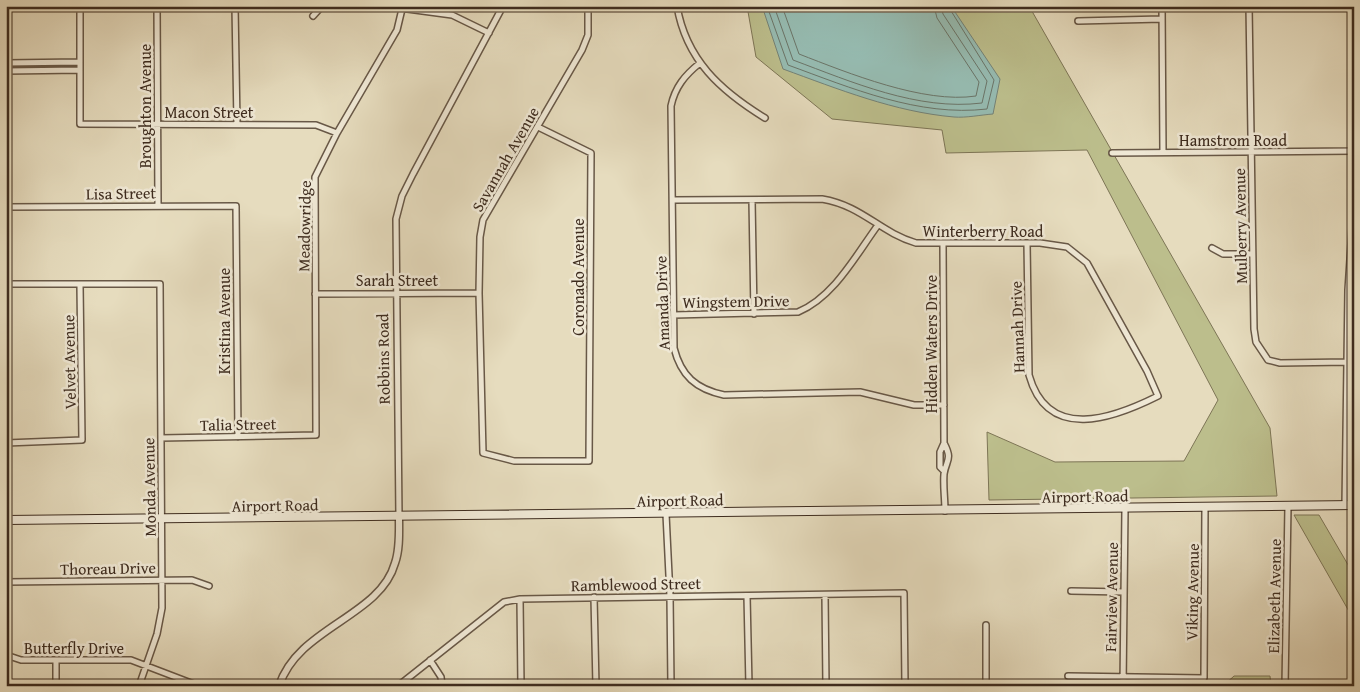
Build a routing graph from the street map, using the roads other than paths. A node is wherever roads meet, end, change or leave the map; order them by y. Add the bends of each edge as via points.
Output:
1 (80, 6) edge
2 (157, 6) edge
3 (235, 6) edge
4 (322, 6) edge
5 (385, 6) edge
6 (503, 6) edge
7 (588, 6) edge
8 (677, 6) edge
9 (1162, 6) edge
10 (1249, 6) edge
11 (1352, 6) edge
12 (402, 9) junction
13 (313, 16) dead end
14 (1162, 19) junction
15 (1078, 21) dead end
16 (489, 34) junction
17 (80, 62) junction
18 (6, 63) edge
19 (700, 63) junction
20 (80, 70) junction
21 (6, 71) edge
22 (765, 118) dead end
23 (237, 124) junction
24 (158, 125) junction
25 (538, 127) junction
26 (337, 133) junction
27 (1354, 144) edge
28 (1163, 152) junction
29 (1354, 152) edge
30 (1112, 153) dead end
31 (1252, 153) junction
32 (1354, 198) edge
33 (673, 200) junction
34 (752, 200) junction
35 (158, 205) junction
36 (236, 206) joint
37 (6, 207) edge
38 (878, 225) junction
39 (943, 244) junction
40 (1027, 244) junction
41 (1212, 248) dead end
42 (1252, 254) junction
43 (6, 284) edge
44 (80, 284) junction
45 (396, 292) junction
46 (479, 293) junction
47 (315, 294) junction
48 (754, 314) junction
49 (674, 315) junction
50 (1348, 362) junction
51 (1158, 396) joint
52 (1346, 404) junction
53 (1354, 404) edge
54 (944, 406) junction
55 (316, 435) joint
56 (238, 437) junction
57 (160, 438) junction
58 (6, 443) edge
59 (944, 443) junction
60 (483, 453) joint
61 (944, 471) junction
62 (1345, 505) junction
63 (1354, 505) edge
64 (1288, 506) junction
65 (1205, 507) junction
66 (1125, 509) junction
67 (945, 511) junction
68 (666, 514) junction
69 (399, 517) junction
70 (6, 520) edge
71 (162, 520) junction
72 (162, 580) junction
73 (6, 582) edge
74 (209, 586) dead end
75 (1071, 591) dead end
76 (1124, 592) junction
77 (825, 595) junction
78 (670, 596) junction
79 (747, 596) junction
80 (594, 597) junction
81 (520, 599) junction
82 (986, 624) dead end
83 (6, 655) edge
84 (56, 660) junction
85 (430, 660) junction
86 (146, 665) junction
87 (1068, 676) dead end
88 (1123, 676) junction
89 (1285, 683) edge
90 (56, 686) edge
91 (139, 686) edge
92 (200, 686) edge
93 (279, 686) edge
94 (398, 686) edge
95 (442, 686) edge
96 (521, 686) edge
97 (596, 686) edge
98 (671, 686) edge
99 (749, 686) edge
100 (826, 686) edge
101 (905, 686) edge
102 (986, 686) edge
103 (1123, 686) edge

1 - 17 street
2 - 24 street, Broughton Avenue
3 - 23 street
4 - 13 street
5 - 12 street
6 - 16 street, Robbins Road
7 - 25 street, Savannah Avenue via 588,35 582,50
8 - 19 street via 681,25
9 - 14 street
10 - 31 street, Mulberry Avenue
11 - 27 street
12 - 16 street via 452,15
12 - 26 street, Meadowridge via 396,30
14 - 15 street
14 - 28 street
16 - 45 street, Robbins Road via 402,196 396,219
17 - 18 street
17 - 20 street
19 - 22 street via 731,97
19 - 33 street, Amanda Drive via 686,75 673,96
20 - 21 street
20 - 24 street, Macon Street via 80,124
23 - 24 street, Macon Street
23 - 26 street, Macon Street via 316,125
24 - 35 street, Broughton Avenue
25 - 46 street, Savannah Avenue via 483,220
25 - 60 street, Coronado Avenue via 591,153 589,461 514,461
26 - 47 street, Meadowridge via 315,177
28 - 30 street, Hamstrom Road
28 - 31 street, Hamstrom Road
29 - 31 street, Hamstrom Road
31 - 42 street, Mulberry Avenue
32 - 50 street via 1348,290
33 - 34 street, Winterberry Road
33 - 49 street, Amanda Drive
34 - 38 street, Winterberry Road via 822,199 841,202
34 - 48 street
35 - 36 street, Lisa Street
35 - 37 street, Lisa Street
36 - 56 street, Kristina Avenue
38 - 39 street, Winterberry Road via 898,238 916,244
38 - 48 street, Wingstem Drive via 823,298 811,307 798,312
39 - 40 street, Winterberry Road
39 - 54 street, Hidden Waters Drive
40 - 51 street, Winterberry Road via 1068,247 1087,263
40 - 51 street, Hannah Drive via 1029,376 1045,404 1068,418 1101,419
41 - 42 street via 1223,254
42 - 50 street, Mulberry Avenue via 1254,329 1256,342 1268,360 1280,363
43 - 44 street
44 - 57 street, Monda Avenue via 160,284
44 - 58 street, Velvet Avenue via 82,440
45 - 46 street, Sarah Street
45 - 47 street, Sarah Street
45 - 69 street, Robbins Road
46 - 60 street, Savannah Avenue
47 - 55 street, Meadowridge
48 - 49 street, Wingstem Drive
49 - 54 street, Amanda Drive via 674,348 678,363 685,375 708,392 724,395 860,392 914,405
50 - 52 street
52 - 53 street
52 - 62 street
54 - 59 street, Hidden Waters Drive
55 - 56 street, Talia Street
56 - 57 street, Talia Street
57 - 71 street, Monda Avenue
59 - 61 street, Hidden Waters Drive via 940,452 940,467
59 - 61 street, Hidden Waters Drive via 949,465
61 - 67 street, Hidden Waters Drive
62 - 63 main road, Airport Road
62 - 64 main road, Airport Road
64 - 65 main road, Airport Road
64 - 89 street, Elizabeth Avenue
65 - 66 main road, Airport Road
65 - 88 street, Viking Avenue via 1204,678
66 - 67 main road, Airport Road
66 - 76 street, Fairview Avenue
67 - 68 main road, Airport Road
68 - 69 main road, Airport Road
68 - 78 street
69 - 71 main road, Airport Road
69 - 93 street, Robbins Road via 395,564 388,580 377,594 298,653 284,671
70 - 71 main road, Airport Road
71 - 72 street, Monda Avenue
72 - 73 street, Thoreau Drive
72 - 74 street, Thoreau Drive via 194,580
72 - 86 street, Monda Avenue via 159,627
75 - 76 street
76 - 88 street, Fairview Avenue
77 - 79 street, Ramblewood Street
77 - 100 street
77 - 101 street, Ramblewood Street via 904,593
78 - 79 street, Ramblewood Street
78 - 80 street, Ramblewood Street
78 - 98 street
79 - 99 street
80 - 81 street, Ramblewood Street
80 - 97 street
81 - 85 street, Ramblewood Street via 504,602
81 - 96 street
82 - 102 street
83 - 84 street, Butterfly Drive via 17,660
84 - 86 street, Butterfly Drive via 120,659
84 - 90 street
85 - 94 street, Ramblewood Street
85 - 95 street via 441,676
86 - 91 street, Monda Avenue
86 - 92 street, Butterfly Drive
87 - 88 street
88 - 103 street, Fairview Avenue

